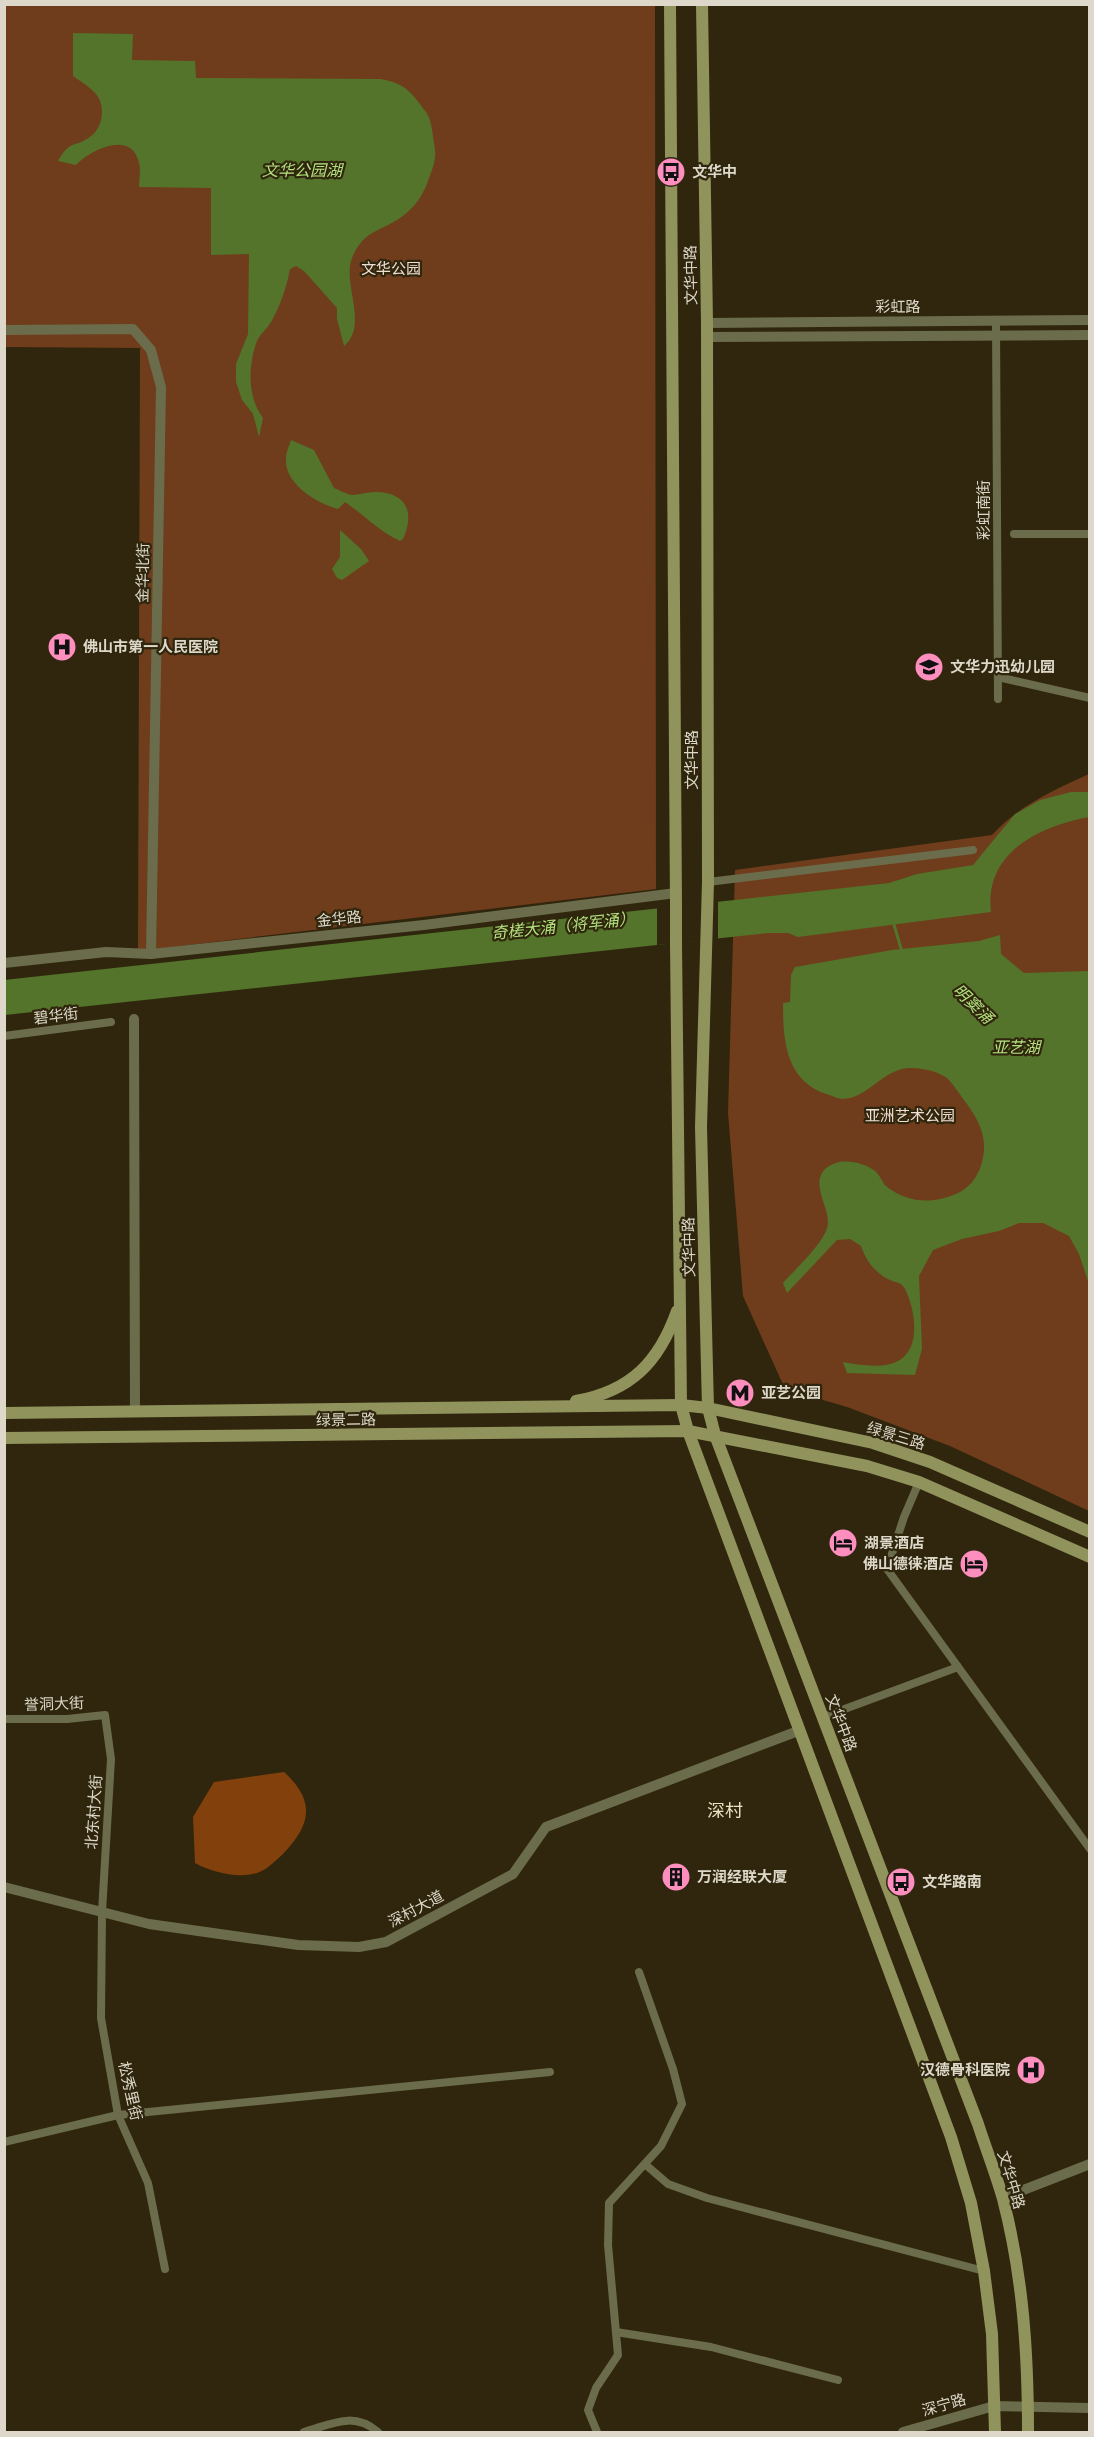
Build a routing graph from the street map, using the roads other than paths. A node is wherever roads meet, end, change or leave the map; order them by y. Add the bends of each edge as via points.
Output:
1 (670, 4) edge
2 (702, 4) edge
3 (1089, 320) edge
4 (996, 321) junction
5 (707, 323) junction
6 (4, 330) edge
7 (996, 335) junction
8 (1089, 335) edge
9 (707, 337) junction
10 (1014, 534) dead end
11 (1089, 534) edge
12 (998, 677) junction
13 (1089, 698) edge
14 (998, 699) dead end
15 (973, 850) dead end
16 (708, 882) junction
17 (676, 899) junction
18 (151, 954) junction
19 (4, 963) edge
20 (134, 1019) dead end
21 (111, 1022) dead end
22 (4, 1036) edge
23 (680, 1301) junction
24 (681, 1405) junction
25 (543, 1407) junction
26 (708, 1408) junction
27 (135, 1411) junction
28 (4, 1413) edge
29 (688, 1431) junction
30 (715, 1436) junction
31 (4, 1438) edge
32 (919, 1482) junction
33 (1089, 1532) edge
34 (1089, 1557) edge
35 (958, 1666) junction
36 (105, 1715) joint
37 (823, 1717) junction
38 (4, 1719) edge
39 (798, 1731) junction
40 (1089, 1849) edge
41 (4, 1887) edge
42 (102, 1912) junction
43 (639, 1971) dead end
44 (550, 2072) dead end
45 (118, 2115) junction
46 (4, 2142) edge
47 (1089, 2164) edge
48 (646, 2165) junction
49 (1003, 2198) junction
50 (165, 2269) dead end
51 (984, 2271) junction
52 (616, 2332) junction
53 (838, 2380) dead end
54 (994, 2406) junction
55 (1089, 2408) edge
56 (1028, 2409) junction
57 (304, 2433) edge
58 (378, 2433) edge
59 (597, 2433) edge
60 (903, 2433) edge
61 (995, 2433) edge
62 (1028, 2433) edge

1 - 17 main road, 文华中路
2 - 5 main road, 文华中路
3 - 4 street, 彩虹路
4 - 5 street, 彩虹路
4 - 7 street, 彩虹南街
5 - 9 main road, 文华中路
6 - 18 street, 金华北街 via 133,329 151,350 161,387
7 - 8 street, 彩虹路
7 - 9 street, 彩虹路
7 - 12 street, 彩虹南街
9 - 16 main road, 文华中路
10 - 11 street
12 - 13 street
12 - 14 street, 彩虹南街
15 - 16 street
16 - 26 main road, 文华中路 via 701,1127
17 - 18 street, 金华路
17 - 23 main road, 文华中路, bridge
18 - 19 street, 金华路 via 106,952
20 - 27 street
21 - 22 street, 碧华街
23 - 24 main road, 文华中路
23 - 25 main road via 668,1335 651,1363 624,1385 588,1399
24 - 25 main road, 绿景二路
24 - 26 main road, 绿景三路
24 - 29 main road, 文华中路
25 - 27 main road, 绿景二路
26 - 30 main road, 文华中路
26 - 33 main road, 绿景三路 via 873,1443 930,1462
27 - 28 main road, 绿景二路
29 - 30 main road
29 - 31 main road, 绿景二路
29 - 39 main road, 文华中路
30 - 32 main road via 867,1466
30 - 37 main road, 文华中路
32 - 34 main road
32 - 35 street via 887,1569
35 - 37 street
35 - 40 street
36 - 38 street, 誉洞大街
36 - 42 street, 北东村大街 via 111,1759
37 - 49 main road, 文华中路
39 - 42 street, 深村大道 via 546,1827 513,1874 386,1942 359,1947 298,1945 149,1924
39 - 51 main road, 文华中路 via 951,2137 971,2203
41 - 42 street, 深村大道
42 - 45 street, 松秀里街 via 101,2018
43 - 48 street via 682,2104 661,2146
44 - 45 street
45 - 46 street
45 - 50 street, 松秀里街 via 148,2183
47 - 49 street
48 - 51 street via 668,2184 707,2198
48 - 52 street via 609,2203 608,2244
49 - 56 main road, 文华中路 via 1026,2334
51 - 54 main road, 文华中路 via 992,2334
52 - 53 street via 711,2347
52 - 59 street via 618,2355 596,2388 588,2410
54 - 56 street
54 - 60 street, 深宁路
54 - 61 main road, 文华中路
55 - 56 street
56 - 62 main road, 文华中路
57 - 58 street via 350,2419 368,2423

